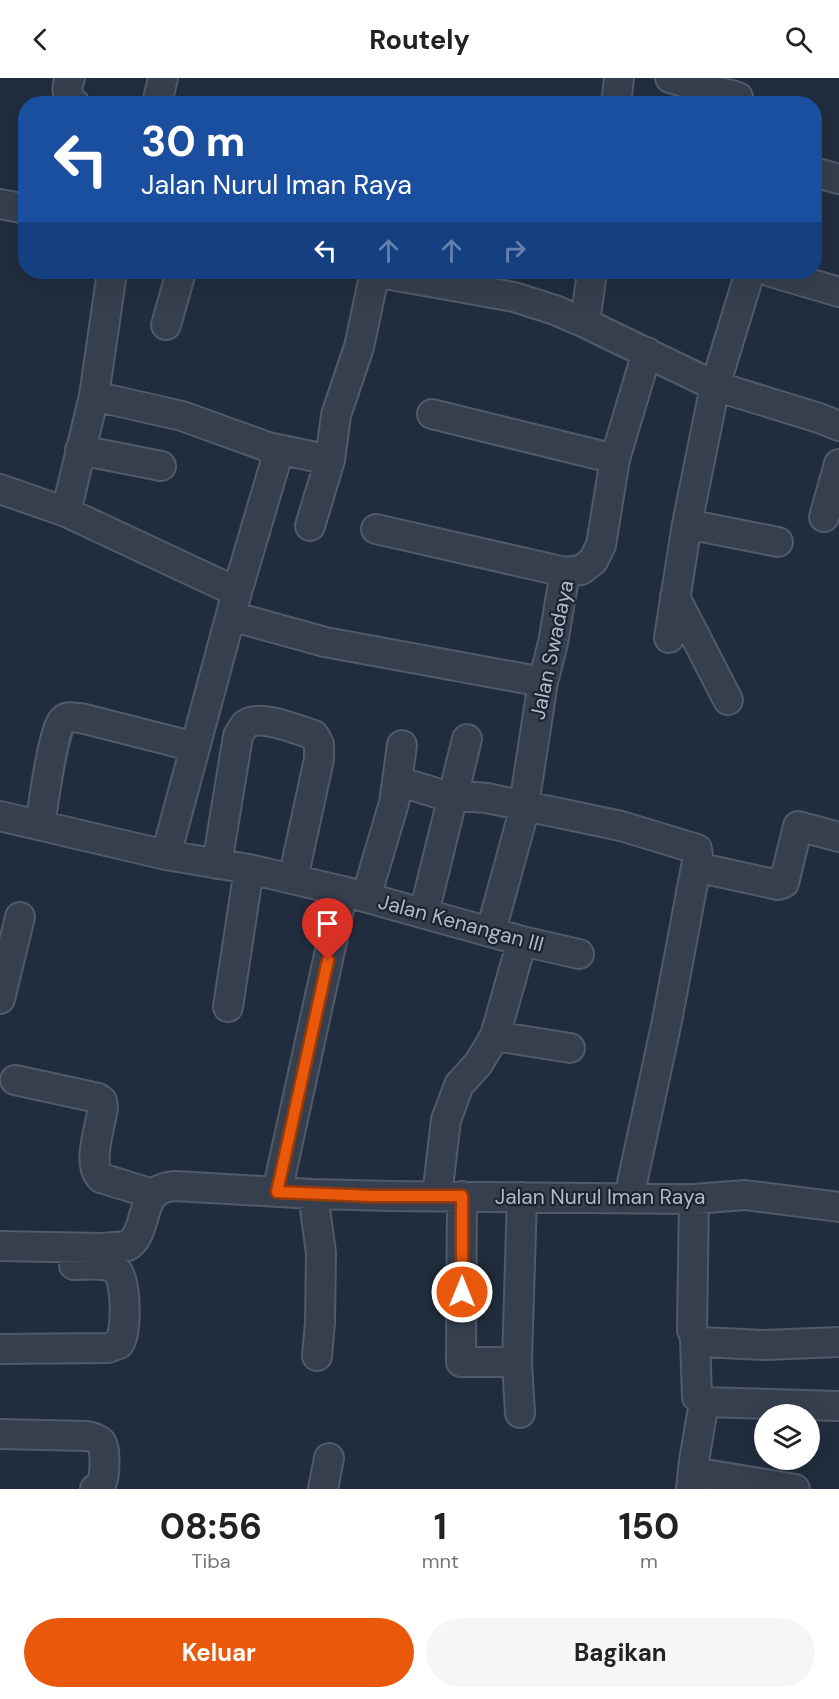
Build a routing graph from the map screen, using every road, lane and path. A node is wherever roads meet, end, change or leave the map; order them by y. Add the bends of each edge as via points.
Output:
1 (70, 78) edge
2 (163, 78) edge
3 (620, 78) edge
4 (670, 78) edge
5 (69, 96) edge
6 (159, 96) edge
7 (617, 96) edge
8 (734, 96) edge
9 (822, 174) edge
10 (839, 179) edge
11 (0, 204) edge
12 (18, 207) edge
13 (111, 279) edge
14 (179, 279) edge
15 (373, 279) edge
16 (413, 279) edge
17 (591, 279) edge
18 (748, 279) edge
19 (795, 279) edge
20 (839, 292) edge
21 (585, 323) junction
22 (166, 325) dead end
23 (647, 352) junction
24 (715, 386) junction
25 (94, 396) junction
26 (432, 414) dead end
27 (839, 426) edge
28 (268, 447) junction
29 (80, 450) junction
30 (615, 459) junction
31 (330, 460) junction
32 (839, 464) edge
33 (161, 466) dead end
34 (0, 489) edge
35 (66, 512) junction
36 (824, 517) dead end
37 (687, 524) junction
38 (310, 526) dead end
39 (376, 529) dead end
40 (778, 542) dead end
41 (565, 572) junction
42 (675, 597) junction
43 (234, 604) junction
44 (669, 638) dead end
45 (543, 682) junction
46 (728, 700) dead end
47 (467, 739) dead end
48 (402, 745) dead end
49 (195, 747) junction
50 (396, 781) junction
51 (454, 796) junction
52 (524, 807) junction
53 (0, 816) edge
54 (40, 825) junction
55 (839, 837) edge
56 (166, 855) junction
57 (217, 864) junction
58 (696, 867) junction
59 (249, 869) junction
60 (293, 879) junction
61 (355, 894) junction
62 (424, 913) junction
63 (20, 917) dead end
64 (491, 932) junction
65 (522, 941) junction
66 (579, 954) dead end
67 (0, 999) edge
68 (228, 1007) dead end
69 (495, 1036) junction
70 (570, 1048) dead end
71 (15, 1080) dead end
72 (277, 1192) junction
73 (153, 1194) junction
74 (313, 1194) junction
75 (449, 1196) junction
76 (522, 1197) junction
77 (629, 1197) junction
78 (694, 1199) junction
79 (839, 1207) edge
80 (0, 1246) edge
81 (0, 1264) edge
82 (695, 1337) junction
83 (839, 1342) edge
84 (0, 1349) edge
85 (318, 1356) dead end
86 (518, 1362) junction
87 (704, 1402) junction
88 (839, 1406) edge
89 (520, 1413) dead end
90 (0, 1434) edge
91 (329, 1458) dead end
92 (692, 1480) edge
93 (95, 1489) edge
94 (323, 1489) edge
95 (795, 1489) edge

1 - 5 street
2 - 6 street
3 - 7 street
4 - 8 street
9 - 10 street
11 - 12 street
13 - 25 street
14 - 22 street
15 - 31 street via 359,347 336,415
16 - 21 street via 514,297
17 - 21 street
18 - 24 street
19 - 20 street
21 - 23 street
23 - 24 street
23 - 30 street, Jalan Swadaya
24 - 27 street
24 - 37 street
25 - 28 street via 182,416
25 - 29 street
26 - 30 street
28 - 31 street
28 - 43 street via 277,461
29 - 33 street
29 - 35 street
30 - 41 street, Jalan Swadaya via 601,545 593,561 581,570
31 - 38 street
32 - 36 street
34 - 35 street
35 - 43 street
37 - 40 street
37 - 42 street
39 - 41 street
41 - 45 street, Jalan Swadaya via 554,643
42 - 44 street
42 - 46 street
43 - 45 street via 325,642
43 - 49 street
45 - 52 street, Jalan Swadaya
47 - 51 street
48 - 50 street
49 - 54 street via 81,718 63,720
49 - 56 street
50 - 51 street
50 - 61 street via 394,803
51 - 52 street via 488,798
51 - 62 street
52 - 58 street via 629,827 697,849
52 - 64 street, Jalan Swadaya
53 - 54 street, Jalan Kenangan III
54 - 56 street, Jalan Kenangan III
55 - 58 street via 798,826 784,883 777,885
56 - 57 street, Jalan Kenangan III
57 - 59 street, Jalan Kenangan III
57 - 60 street via 238,736 246,724 268,721 314,735 319,744
58 - 77 street
59 - 60 street, Jalan Kenangan III
59 - 68 street
60 - 61 street, Jalan Kenangan III
61 - 62 street, Jalan Kenangan III
61 - 72 street
62 - 64 street, Jalan Kenangan III
63 - 67 street
64 - 65 street, Jalan Kenangan III
65 - 66 street, Jalan Kenangan III
65 - 69 street
69 - 70 street
69 - 75 street via 459,1085 446,1120
71 - 73 street via 102,1101 94,1158 97,1174
72 - 73 street, Jalan Nurul Iman Raya via 165,1186
72 - 74 street, Jalan Nurul Iman Raya
73 - 80 street via 135,1239 128,1246
74 - 75 street, Jalan Nurul Iman Raya
74 - 85 street via 321,1253
75 - 76 street, Jalan Nurul Iman Raya
75 - 86 street via 461,1362
76 - 77 street, Jalan Nurul Iman Raya
76 - 86 street
77 - 78 street, Jalan Nurul Iman Raya
78 - 79 street, Jalan Nurul Iman Raya via 745,1195
78 - 82 street
81 - 84 street via 110,1266 123,1281 124,1317 123,1336 114,1347
82 - 83 street via 700,1342 765,1345
82 - 87 street via 697,1396
86 - 89 street
87 - 88 street
87 - 92 street
90 - 93 street via 99,1439 104,1451 103,1479
91 - 94 street
92 - 95 street

